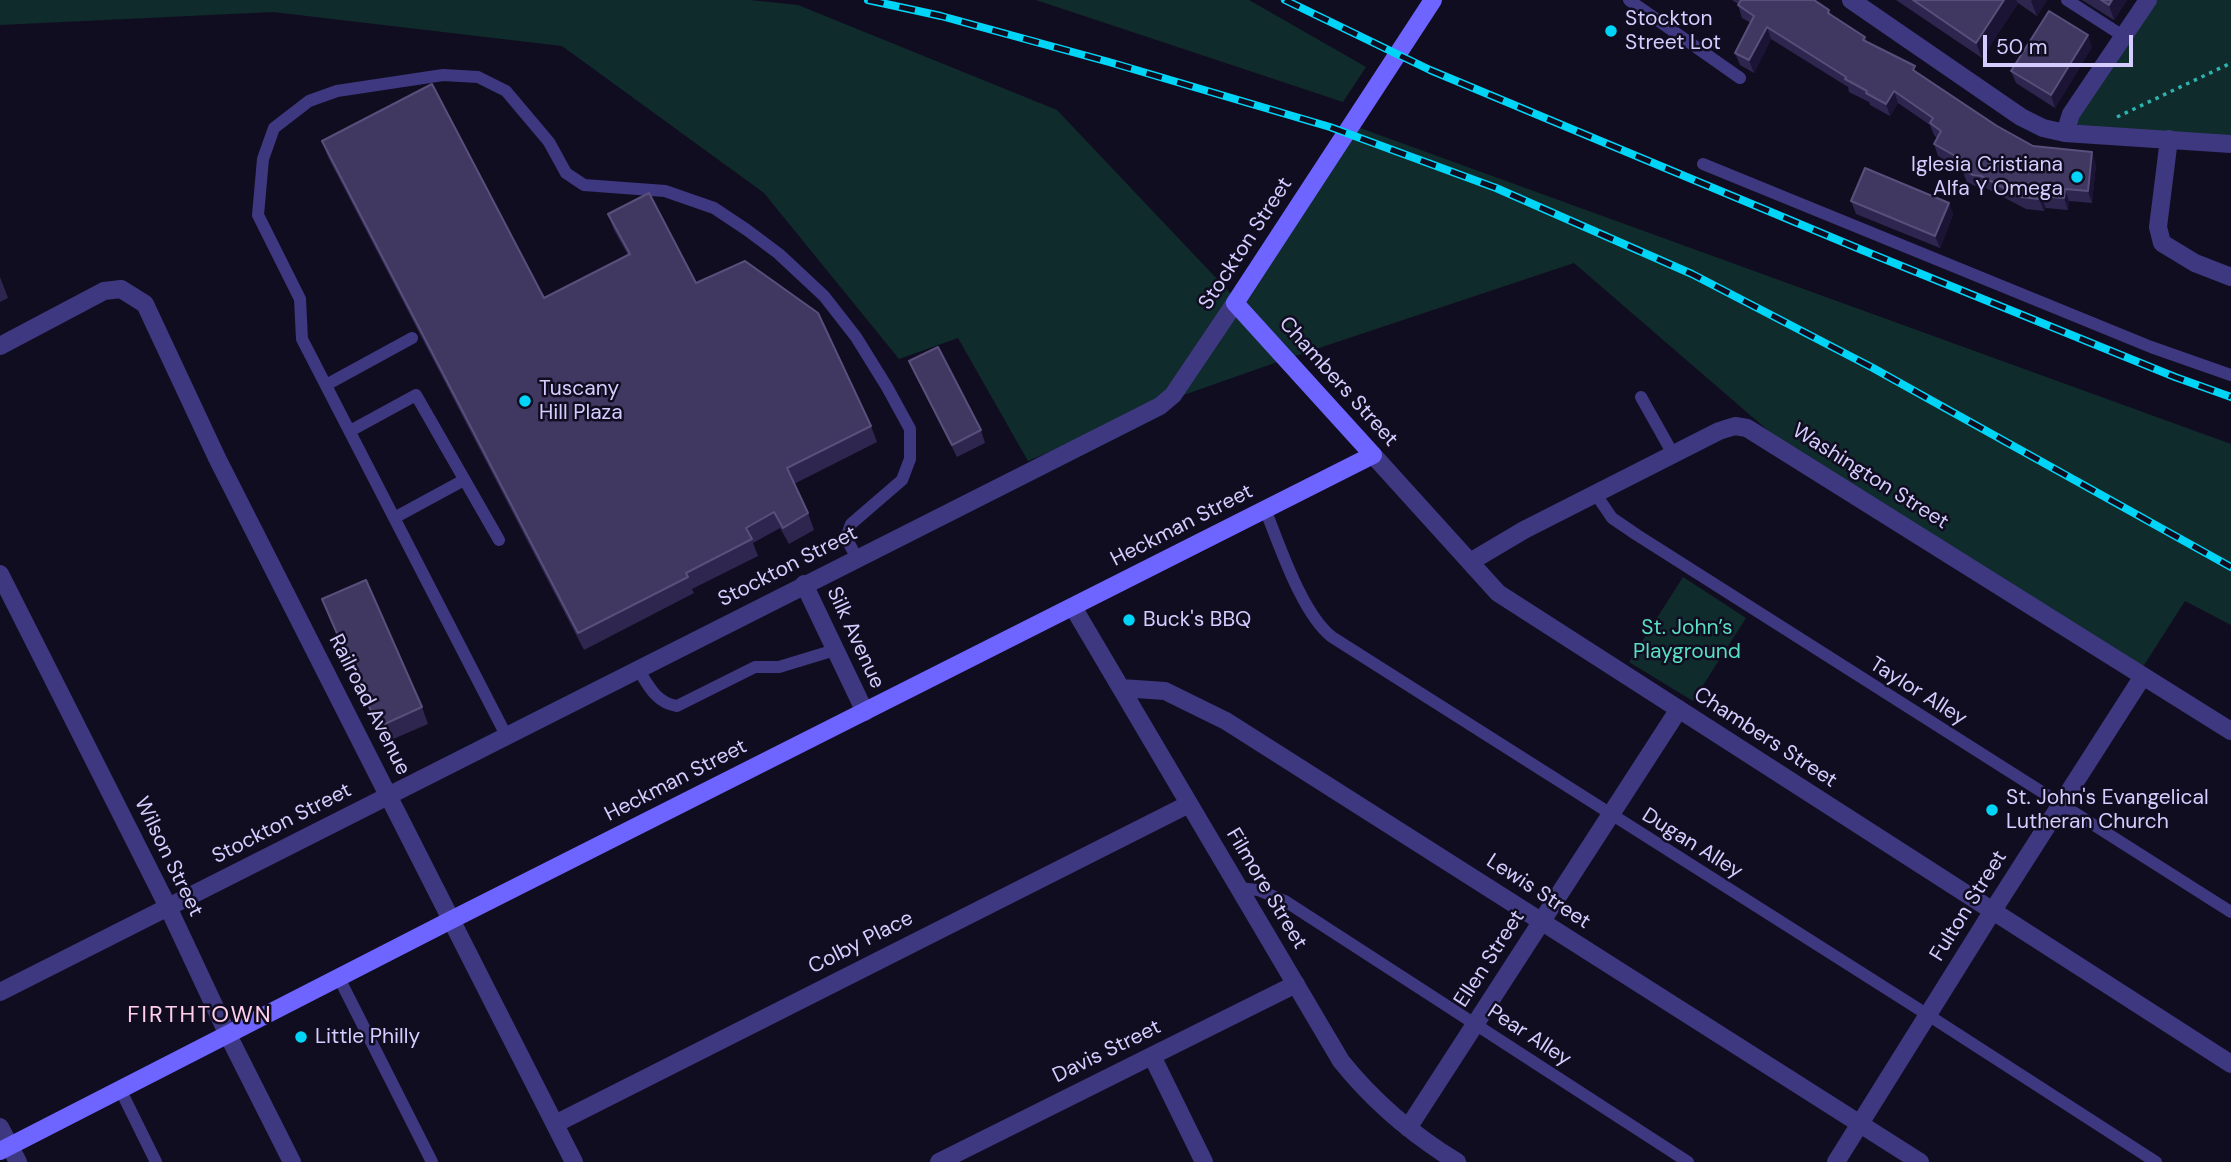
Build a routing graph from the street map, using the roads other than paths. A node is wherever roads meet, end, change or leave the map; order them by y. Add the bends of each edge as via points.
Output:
1 (1433, 0) edge
2 (1629, 0) edge
3 (1851, 0) edge
4 (2067, 0) edge
5 (2148, 0) edge
6 (2123, 36) junction
7 (1740, 78) dead end
8 (2065, 133) junction
9 (2169, 139) junction
10 (2231, 144) edge
11 (1703, 164) dead end
12 (2231, 277) edge
13 (1235, 303) junction
14 (412, 338) edge
15 (0, 346) edge
16 (2231, 375) edge
17 (326, 385) junction
18 (1640, 397) dead end
19 (350, 431) junction
20 (1673, 454) junction
21 (1373, 455) junction
22 (464, 480) junction
23 (1595, 493) junction
24 (1265, 509) junction
25 (394, 518) junction
26 (499, 540) dead end
27 (857, 558) junction
28 (1470, 562) junction
29 (0, 574) edge
30 (804, 584) junction
31 (1073, 607) junction
32 (835, 650) junction
33 (638, 668) junction
34 (2143, 676) junction
35 (1121, 688) junction
36 (1679, 709) junction
37 (865, 712) junction
38 (2231, 731) edge
39 (506, 735) junction
40 (389, 794) junction
41 (1189, 804) junction
42 (2061, 806) junction
43 (1611, 816) junction
44 (1238, 888) junction
45 (168, 907) junction
46 (1992, 912) junction
47 (2231, 912) edge
48 (451, 920) junction
49 (1542, 922) junction
50 (339, 978) junction
51 (1296, 984) junction
52 (0, 992) edge
53 (1928, 1015) junction
54 (1476, 1024) junction
55 (228, 1035) junction
56 (1152, 1056) junction
57 (2231, 1064) edge
58 (120, 1089) junction
59 (555, 1124) junction
60 (1860, 1124) junction
61 (0, 1127) edge
62 (1408, 1128) junction
63 (9, 1153) edge
64 (974, 1154) edge
65 (156, 1162) edge
66 (292, 1162) edge
67 (432, 1162) edge
68 (574, 1162) edge
69 (939, 1162) edge
70 (1204, 1162) edge
71 (1457, 1162) edge
72 (1688, 1162) edge
73 (1836, 1162) edge
74 (1920, 1162) edge
75 (2155, 1162) edge

1 - 13 street, Stockton Street
2 - 7 lane
3 - 8 street via 2013,112 2043,128
4 - 6 lane
5 - 6 street
6 - 8 street via 2071,114
8 - 9 street
9 - 10 street
9 - 12 street via 2158,227 2162,243
11 - 16 lane via 2151,347
13 - 21 street, Chambers Street
13 - 27 street, Stockton Street via 1173,395 1160,406
14 - 17 lane
15 - 40 street, Railroad Avenue via 108,290 121,289 145,304 217,458
17 - 19 lane
17 - 27 lane via 302,339 300,299 258,215 263,159 274,128 309,101 337,92 443,75 478,77 506,91 549,142 566,173 584,185 666,191 714,208 779,254 856,337 909,429 910,459 902,480 851,524 846,538
18 - 20 lane
19 - 22 lane via 416,395
19 - 25 lane
20 - 23 street, Washington Street
20 - 34 street, Washington Street via 1719,431 1747,428
21 - 24 street, Heckman Street
21 - 28 street, Chambers Street
22 - 25 lane
22 - 26 lane
23 - 28 street, Washington Street
23 - 42 lane, Taylor Alley via 1612,518 1637,535
24 - 31 street, Heckman Street
24 - 43 lane, Dugan Alley via 1289,569 1325,632
25 - 39 lane
27 - 30 street, Stockton Street
28 - 36 street, Chambers Street via 1498,593
29 - 45 street, Wilson Street
30 - 32 street, Silk Avenue
30 - 33 street, Stockton Street
31 - 35 street, Filmore Street
31 - 37 street, Heckman Street
32 - 33 lane via 779,667 755,667 677,706 656,696
32 - 37 street, Silk Avenue
33 - 39 street, Stockton Street
34 - 38 street, Washington Street
34 - 42 street, Fulton Street
35 - 41 street, Filmore Street
35 - 49 street, Lewis Street via 1165,691 1216,715
36 - 43 street, Ellen Street
36 - 46 street, Chambers Street
37 - 48 street, Heckman Street
39 - 40 street, Stockton Street
40 - 45 street, Stockton Street
40 - 48 street, Railroad Avenue
41 - 44 street, Filmore Street
41 - 59 street, Colby Place
42 - 46 street, Fulton Street
42 - 47 lane, Taylor Alley
43 - 49 street, Ellen Street
43 - 53 lane, Dugan Alley
44 - 51 street, Filmore Street
44 - 54 lane, Pear Alley via 1285,901
45 - 52 street, Stockton Street
45 - 55 street, Wilson Street
46 - 53 street, Fulton Street
46 - 57 street, Chambers Street
48 - 50 street, Heckman Street
48 - 59 street, Railroad Avenue
49 - 54 street, Ellen Street
49 - 60 street, Lewis Street
50 - 55 street, Heckman Street
50 - 67 lane
51 - 56 street, Davis Street
51 - 62 street, Filmore Street via 1354,1077
53 - 60 street, Fulton Street
53 - 75 lane, Dugan Alley
54 - 62 street, Ellen Street
54 - 72 lane, Pear Alley
55 - 58 street, Heckman Street
55 - 66 street, Wilson Street
56 - 64 street, Davis Street
56 - 70 street
58 - 63 street, Heckman Street
58 - 65 lane
59 - 68 street, Railroad Avenue
60 - 73 street, Fulton Street
60 - 74 street, Lewis Street
61 - 63 street
62 - 71 street, Filmore Street
64 - 69 street, Davis Street

